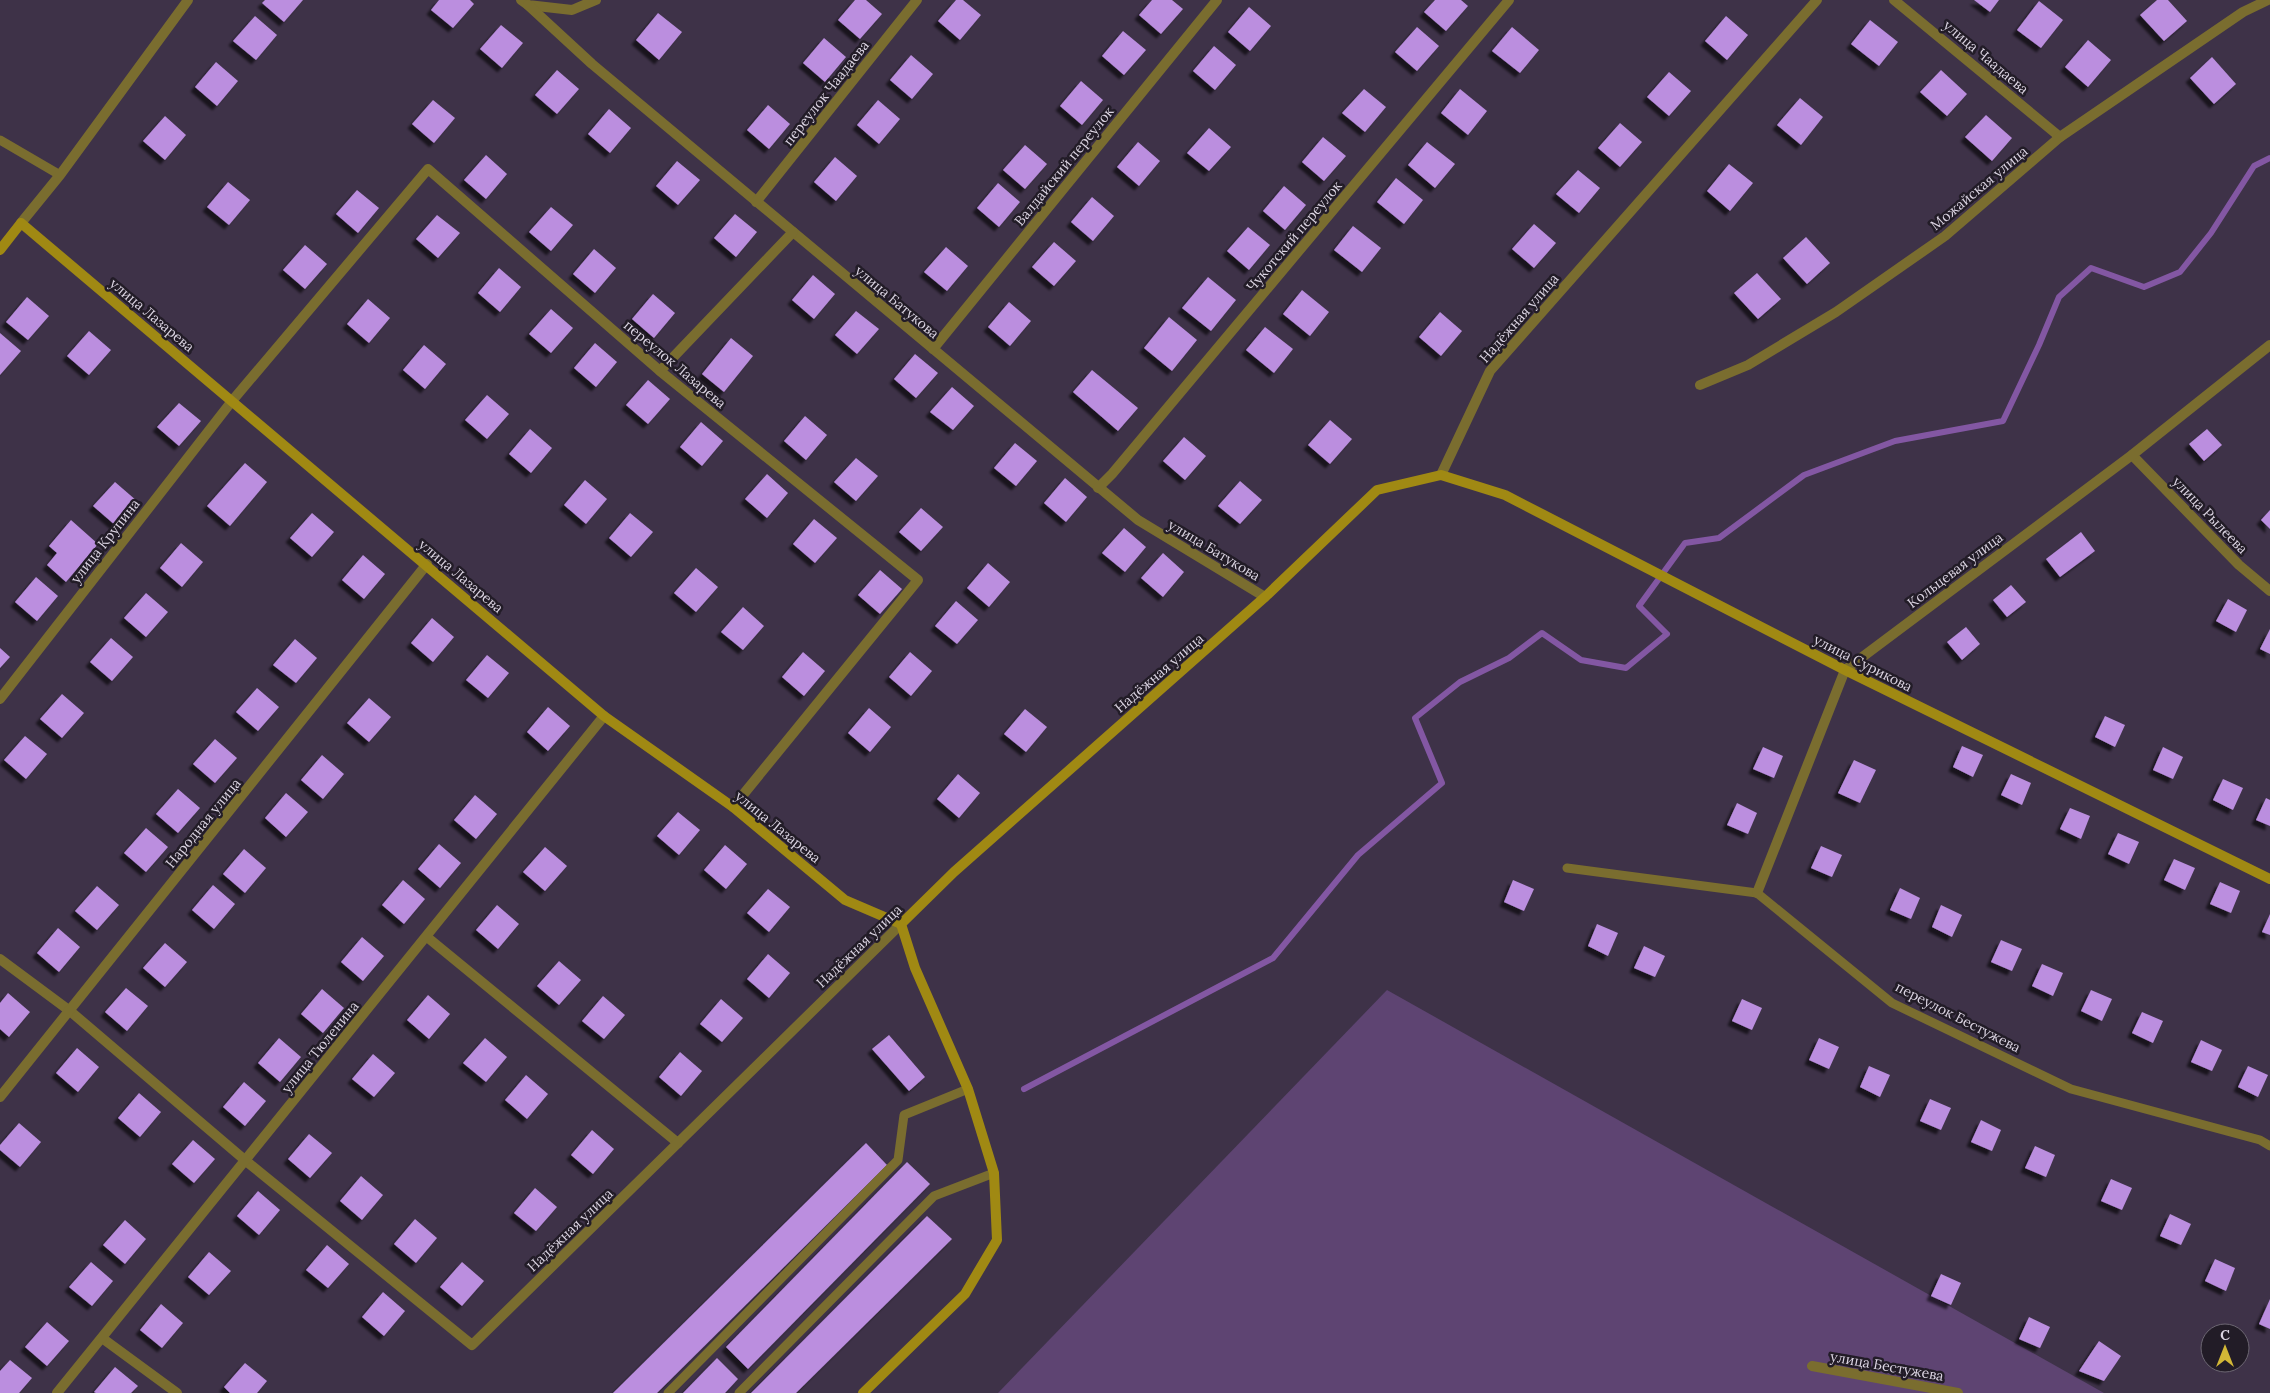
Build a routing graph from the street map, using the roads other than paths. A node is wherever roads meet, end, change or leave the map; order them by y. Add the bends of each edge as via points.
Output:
1 (188, 0) edge
2 (596, 0) edge
3 (917, 0) edge
4 (1217, 0) edge
5 (1508, 0) edge
6 (1817, 0) edge
7 (1894, 0) edge
8 (2268, 0) edge
9 (524, 3) edge
10 (2060, 137) junction
11 (0, 140) edge
12 (60, 175) junction
13 (756, 202) junction
14 (21, 223) junction
15 (793, 232) junction
16 (0, 250) edge
17 (2270, 344) edge
18 (933, 349) junction
19 (660, 371) junction
20 (1700, 385) dead end
21 (232, 401) junction
22 (2132, 455) junction
23 (1441, 475) junction
24 (1098, 488) junction
25 (427, 564) junction
26 (2270, 591) edge
27 (1266, 597) junction
28 (1845, 670) junction
29 (0, 699) edge
30 (604, 716) junction
31 (733, 807) junction
32 (1566, 868) dead end
33 (2270, 880) edge
34 (1757, 893) junction
35 (901, 924) junction
36 (427, 937) junction
37 (0, 959) edge
38 (70, 1011) junction
39 (968, 1088) junction
40 (0, 1097) edge
41 (678, 1142) junction
42 (2270, 1146) edge
43 (246, 1161) junction
44 (994, 1173) junction
45 (102, 1338) junction
46 (1812, 1366) dead end
47 (57, 1393) edge
48 (177, 1393) edge
49 (668, 1393) edge
50 (740, 1393) edge
51 (863, 1393) edge
52 (1958, 1393) edge

1 - 12 street
2 - 9 street via 572,10
3 - 13 street, переулок Чаадаева
4 - 18 street, Валдайский переулок
5 - 24 street, Чукотский переулок
6 - 23 street, Надёжная улица via 1490,371
7 - 10 street, улица Чаадаева
8 - 10 street, Можайская улица via 2243,12
9 - 13 street, улица Батукова
10 - 20 street, Можайская улица via 1945,236 1852,301 1748,365
11 - 12 lane
12 - 14 street
13 - 15 street, улица Батукова
14 - 16 main road
14 - 21 main road, улица Лазарева
15 - 18 street, улица Батукова
15 - 19 street
17 - 22 street, Кольцевая улица
18 - 24 street, улица Батукова
19 - 21 street, переулок Лазарева via 428,169
19 - 31 street, переулок Лазарева via 918,580
21 - 25 main road, улица Лазарева
21 - 29 street, улица Крупина
22 - 26 street, улица Рылеева via 2239,566
22 - 28 street, Кольцевая улица
23 - 27 main road, Надёжная улица via 1377,490
23 - 28 main road, улица Сурикова via 1505,495
24 - 27 street, улица Батукова via 1138,520
25 - 30 main road, улица Лазарева
25 - 38 street, Народная улица
27 - 35 main road, Надёжная улица via 954,872
28 - 33 main road, улица Сурикова
28 - 34 street
30 - 31 main road, улица Лазарева
30 - 36 street, улица Тюленина
31 - 35 main road, улица Лазарева via 845,900
32 - 34 lane
34 - 42 lane, переулок Бестужева via 1892,1003 2071,1089 2260,1140
35 - 39 main road via 915,968
35 - 41 street, Надёжная улица
36 - 41 street
36 - 43 street, улица Тюленина
37 - 38 street
38 - 40 street, Народная улица
38 - 43 street
39 - 44 main road
39 - 49 lane via 904,1115 898,1160
41 - 43 street, Надёжная улица via 472,1344
43 - 45 street, улица Тюленина
44 - 50 lane via 934,1196
44 - 51 main road via 997,1240 964,1294
45 - 47 street, улица Тюленина
45 - 48 street
46 - 52 street, улица Бестужева

